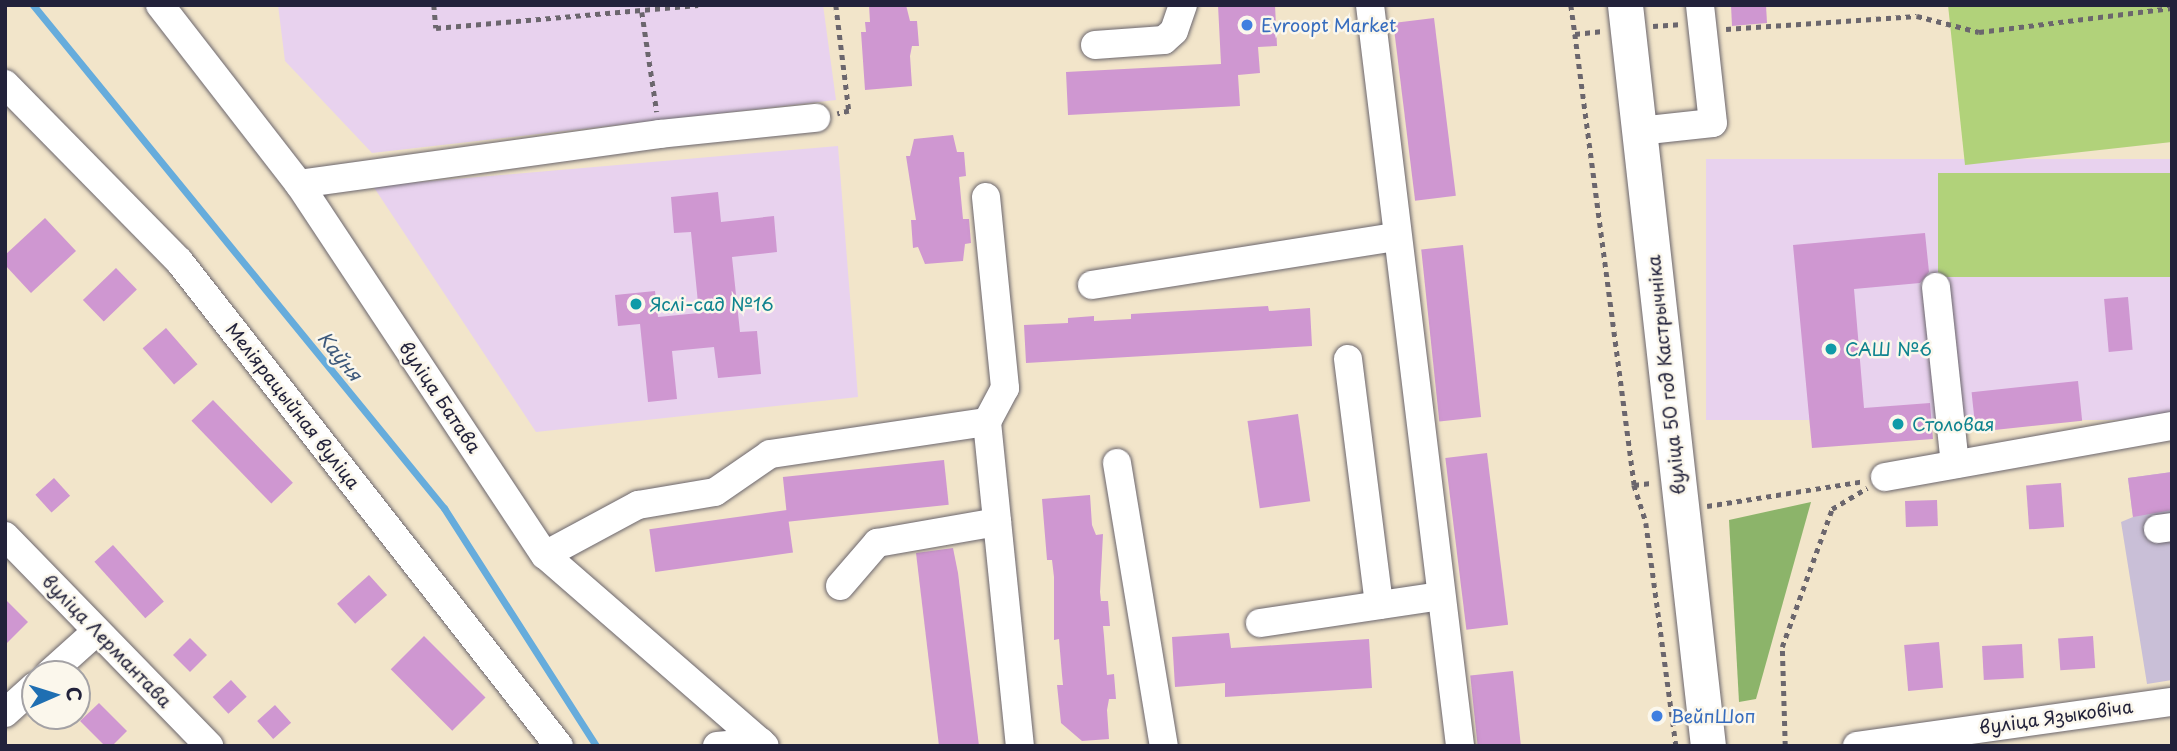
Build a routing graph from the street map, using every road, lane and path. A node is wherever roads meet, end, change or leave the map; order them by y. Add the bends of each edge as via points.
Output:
1 (160, 5) edge
2 (433, 5) edge
3 (698, 5) edge
4 (836, 5) edge
5 (1183, 5) edge
6 (1370, 5) edge
7 (1625, 5) edge
8 (2172, 8) edge
9 (642, 12) junction
10 (1701, 13) edge
11 (1574, 34) dead end
12 (1095, 45) dead end
13 (5, 84) edge
14 (849, 111) dead end
15 (816, 118) dead end
16 (1639, 131) junction
17 (660, 134) junction
18 (299, 184) junction
19 (986, 197) dead end
20 (1396, 237) junction
21 (1092, 285) dead end
22 (1936, 287) dead end
23 (1348, 359) dead end
24 (987, 422) junction
25 (2172, 426) edge
26 (1117, 463) dead end
27 (1955, 464) junction
28 (1885, 477) junction
29 (1704, 507) dead end
30 (997, 523) junction
31 (5, 536) edge
32 (545, 555) junction
33 (840, 586) dead end
34 (1441, 596) junction
35 (1379, 605) junction
36 (1260, 623) dead end
37 (97, 631) junction
38 (65, 660) edge
39 (21, 699) edge
40 (2172, 702) edge
41 (5, 713) edge
42 (763, 744) edge
43 (209, 746) edge
44 (559, 746) edge
45 (718, 746) edge
46 (1020, 746) edge
47 (1164, 746) edge
48 (1460, 746) edge
49 (1676, 746) edge
50 (1708, 746) edge
51 (1785, 746) edge
52 (1857, 746) edge

1 - 18 street, вуліца Батава
2 - 9 path via 436,28
3 - 9 path
4 - 14 path
5 - 12 street via 1174,31 1164,40
6 - 20 street
7 - 16 main road, вуліца 50 год Кастрычніка
8 - 10 path via 1979,32 1917,16 1734,32
9 - 17 path
10 - 16 street via 1713,123
11 - 49 path via 1634,485 1646,523
13 - 44 street, Меліярацыйная вуліца via 179,261
15 - 17 street
16 - 50 main road, вуліца 50 год Кастрычніка
17 - 18 street
18 - 32 street, вуліца Батава
19 - 24 street via 1005,388
20 - 21 street
20 - 34 street
22 - 27 street
23 - 35 street
24 - 30 street
24 - 32 street via 770,454 715,492 638,505
25 - 27 street
26 - 47 street
27 - 28 street
28 - 29 path
28 - 51 path via 1832,509 1782,647
30 - 33 street via 877,543
30 - 46 street
31 - 37 street, вуліца Лермантава
32 - 42 street, вуліца Батава
34 - 35 street
34 - 48 street
35 - 36 street
37 - 38 street
37 - 43 street, вуліца Лермантава
39 - 41 street
40 - 52 street, вуліца Языковіча
42 - 45 street

